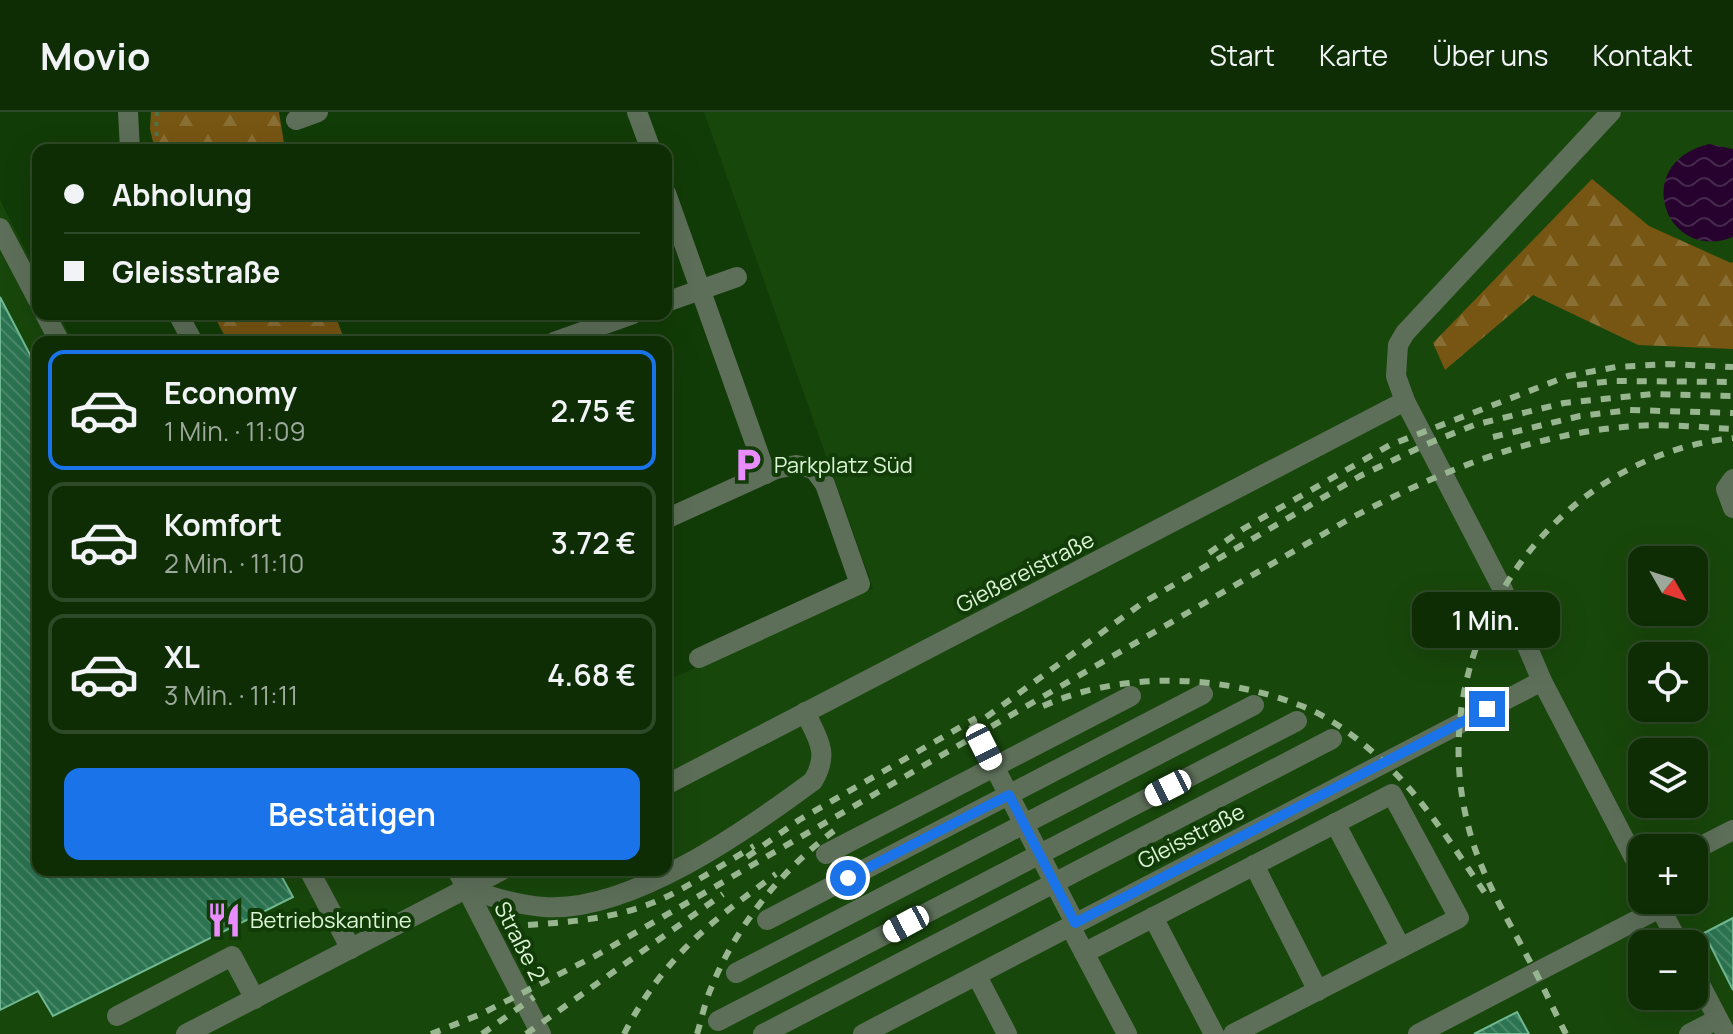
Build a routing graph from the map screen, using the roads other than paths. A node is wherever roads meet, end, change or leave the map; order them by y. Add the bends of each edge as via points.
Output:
1 (128, 112) edge
2 (318, 112) edge
3 (637, 112) edge
4 (1605, 114) edge
5 (296, 120) dead end
6 (130, 144) edge
7 (649, 144) edge
8 (672, 210) edge
9 (0, 228) edge
10 (737, 277) dead end
11 (32, 289) edge
12 (700, 290) junction
13 (672, 300) edge
14 (616, 320) edge
15 (571, 336) edge
16 (1405, 401) junction
17 (766, 474) junction
18 (1733, 479) edge
19 (1733, 508) edge
20 (672, 516) edge
21 (699, 658) dead end
22 (1542, 681) junction
23 (1203, 694) dead end
24 (1131, 696) dead end
25 (1254, 705) dead end
26 (805, 712) junction
27 (1297, 721) dead end
28 (1332, 739) dead end
29 (984, 747) dead end
30 (994, 767) junction
31 (672, 782) edge
32 (1009, 795) junction
33 (1335, 823) junction
34 (1024, 824) junction
35 (1733, 830) edge
36 (1708, 843) edge
37 (1628, 846) edge
38 (826, 854) dead end
39 (1039, 854) junction
40 (1254, 865) junction
41 (672, 870) edge
42 (312, 876) edge
43 (661, 876) edge
44 (462, 879) edge
45 (1054, 883) junction
46 (1640, 914) edge
47 (1153, 917) junction
48 (767, 920) dead end
49 (1072, 924) junction
50 (1401, 948) junction
51 (351, 949) junction
52 (1084, 953) junction
53 (736, 973) dead end
54 (977, 976) junction
55 (1318, 991) junction
56 (255, 999) junction
57 (1708, 1000) edge
58 (117, 1016) dead end
59 (718, 1021) dead end
60 (1722, 1026) edge
61 (186, 1034) edge
62 (541, 1034) edge
63 (763, 1034) edge
64 (863, 1034) edge
65 (1007, 1034) edge
66 (1127, 1034) edge
67 (1214, 1034) edge
68 (1233, 1034) edge
69 (1418, 1034) edge
70 (1689, 1034) edge

1 - 6 street
2 - 5 street
3 - 7 street
4 - 16 street via 1405,333 1398,345 1396,376
8 - 12 street
9 - 11 street
10 - 12 street
12 - 13 street
12 - 17 street
14 - 15 street
16 - 22 street via 1502,588
16 - 26 street, Gießereistraße
17 - 20 street
17 - 21 street via 796,465 814,469 825,484 860,584
18 - 19 street via 1726,489
22 - 37 street
22 - 49 street, Gleisstraße
23 - 32 street
24 - 30 street
25 - 34 street
26 - 31 street, Gießereistraße
26 - 41 street via 823,757 813,781
27 - 39 street
28 - 45 street
29 - 30 street
30 - 32 street
30 - 38 street
32 - 34 street
32 - 48 street
33 - 40 street
33 - 50 street
33 - 50 street via 1392,794 1459,918
34 - 39 street
34 - 53 street
35 - 36 street
39 - 45 street
39 - 59 street
40 - 47 street
40 - 55 street
42 - 51 street
43 - 44 street via 630,892 548,908 507,903
44 - 51 street
44 - 62 street, Straße 2
45 - 49 street
45 - 63 street
46 - 69 street
47 - 52 street
47 - 67 street
49 - 52 street
49 - 54 street, Gleisstraße
50 - 55 street
51 - 56 street
52 - 66 street
54 - 64 street, Gleisstraße
54 - 65 street
55 - 68 street
56 - 58 street via 232,956
56 - 61 street
57 - 60 street
60 - 70 street

